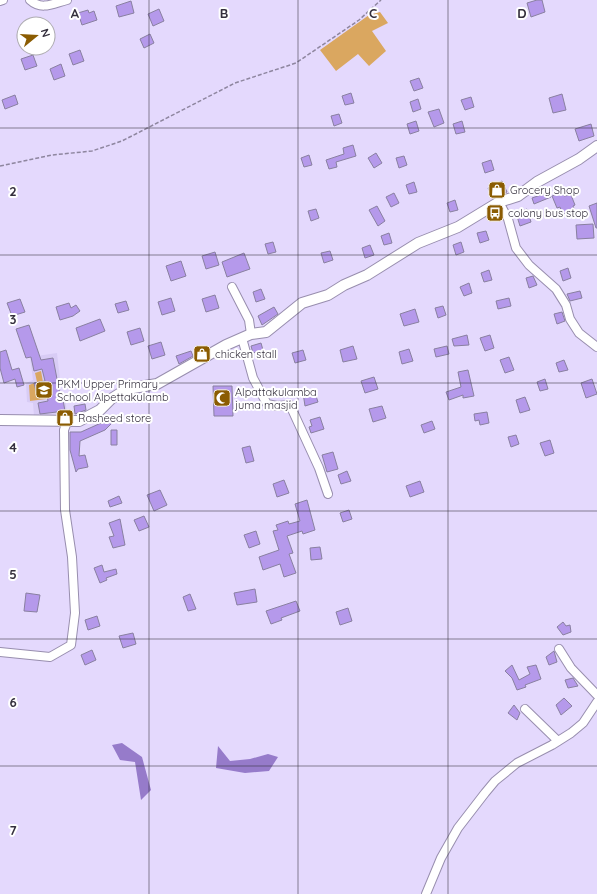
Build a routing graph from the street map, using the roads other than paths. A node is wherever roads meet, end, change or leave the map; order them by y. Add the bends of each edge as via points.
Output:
1 (30, 0) edge
2 (67, 0) edge
3 (597, 146) edge
4 (499, 202) junction
5 (232, 287) dead end
6 (246, 336) junction
7 (597, 347) edge
8 (0, 420) edge
9 (67, 422) junction
10 (328, 494) dead end
11 (559, 649) dead end
12 (0, 652) edge
13 (597, 694) edge
14 (597, 702) edge
15 (525, 709) dead end
16 (558, 741) junction
17 (426, 894) edge

1 - 2 street via 39,5 52,6
3 - 4 street via 518,196
4 - 6 street via 458,227 418,243 368,275 328,295 302,303 266,332
4 - 7 street via 508,219 516,248 556,289 566,305 570,319 580,333
5 - 6 street via 249,320
6 - 9 street via 157,384 128,389 111,399 100,410 79,421
6 - 10 street via 253,378 267,404 290,404
8 - 9 street
9 - 12 street via 64,430 65,510 72,557 75,613 71,644 50,657
11 - 13 street via 571,668
14 - 16 street via 583,723
15 - 16 street
16 - 17 street via 518,763 495,781 458,828 441,858

